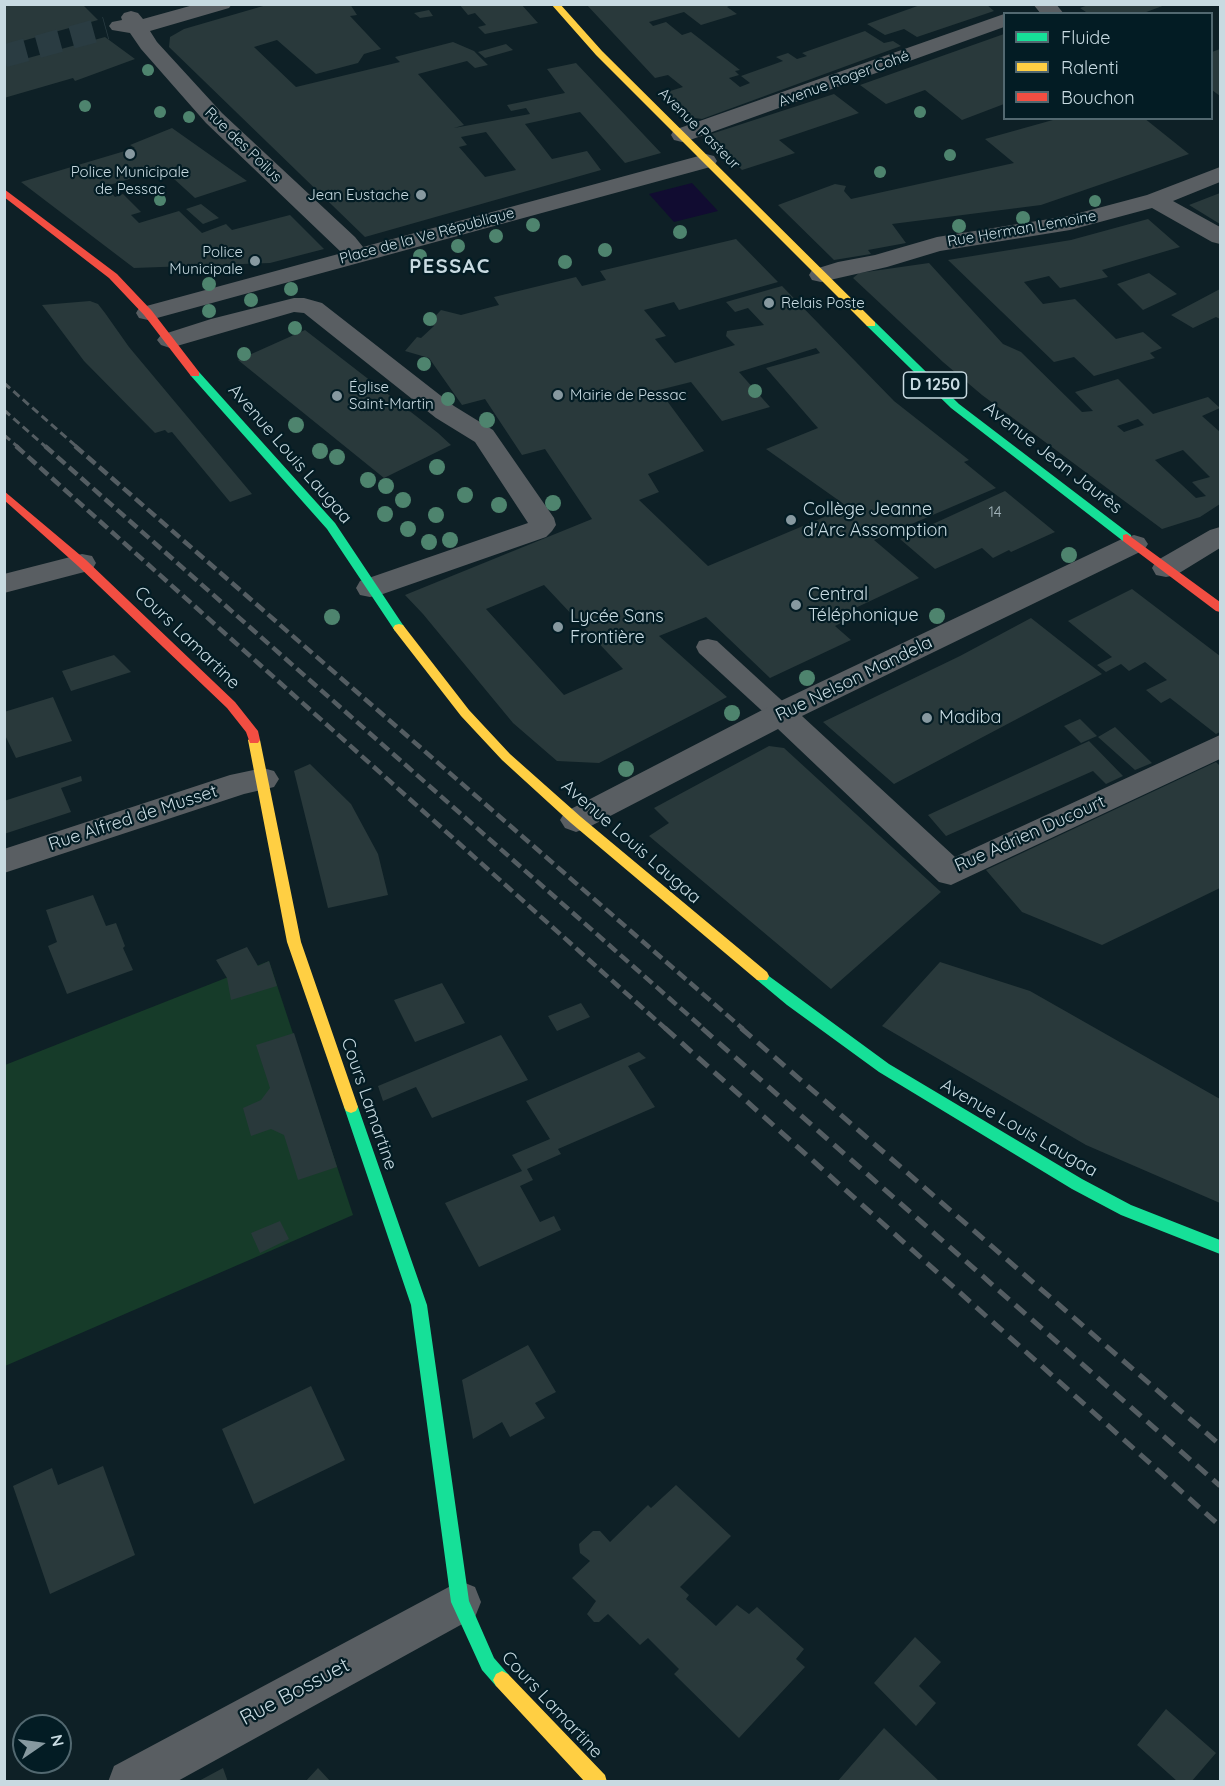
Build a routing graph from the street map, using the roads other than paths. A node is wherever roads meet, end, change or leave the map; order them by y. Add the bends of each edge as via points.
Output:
1 (184, 4) edge
2 (222, 4) edge
3 (555, 4) edge
4 (1003, 21) edge
5 (124, 25) junction
6 (682, 135) junction
7 (706, 161) junction
8 (1221, 174) edge
9 (4, 192) edge
10 (1155, 200) junction
11 (1221, 237) edge
12 (356, 255) junction
13 (821, 275) junction
14 (148, 314) junction
15 (170, 340) junction
16 (4, 494) edge
17 (1221, 536) edge
18 (1134, 544) junction
19 (82, 563) junction
20 (1166, 568) junction
21 (4, 585) edge
22 (370, 588) junction
23 (1221, 608) edge
24 (708, 647) dead end
25 (781, 714) junction
26 (1221, 746) edge
27 (263, 779) junction
28 (576, 820) junction
29 (4, 861) edge
30 (1221, 1247) edge
31 (460, 1602) junction
32 (130, 1782) edge
33 (598, 1782) edge

1 - 5 street
2 - 5 street
3 - 6 street, Avenue Pasteur / D 1250
4 - 6 street, Avenue Roger Cohé via 841,86
5 - 12 street, Rue des Poilus
6 - 7 street, Avenue Pasteur / D 1250
7 - 12 street, Place de la Ve République
7 - 13 street, Avenue Pasteur / D 1250
8 - 10 street, Rue Herman Lemoine
9 - 14 street, Avenue Louis Laugaa via 113,276
10 - 11 street
10 - 13 street, Rue Herman Lemoine via 1070,223 937,244
12 - 14 street, Place de la Ve République
13 - 18 street, Avenue Jean Jaurès / D 1250 via 956,406
14 - 15 street, Avenue Louis Laugaa
15 - 22 street, Avenue Louis Laugaa via 196,375 331,526
15 - 22 street via 294,305 313,308 445,412 484,436 542,525 536,531
16 - 19 street, Cours Lamartine
17 - 20 street
18 - 20 street, Avenue Jean Jaurès / D 1250
18 - 25 street, Rue Nelson Mandela
19 - 21 street
19 - 27 street, Cours Lamartine via 231,705 252,730
20 - 23 street, Avenue Jean Jaurès
22 - 28 street, Avenue Louis Laugaa via 465,713 506,757
24 - 25 lane
25 - 26 street, Rue Adrien Ducourt via 951,873
25 - 28 street, Rue Nelson Mandela
27 - 29 street, Rue Alfred de Musset
27 - 31 street, Cours Lamartine via 294,942 419,1305
28 - 30 street, Avenue Louis Laugaa via 792,1001 884,1068 1077,1184 1126,1210
31 - 32 street, Rue Bossuet
31 - 33 street, Cours Lamartine via 488,1664

